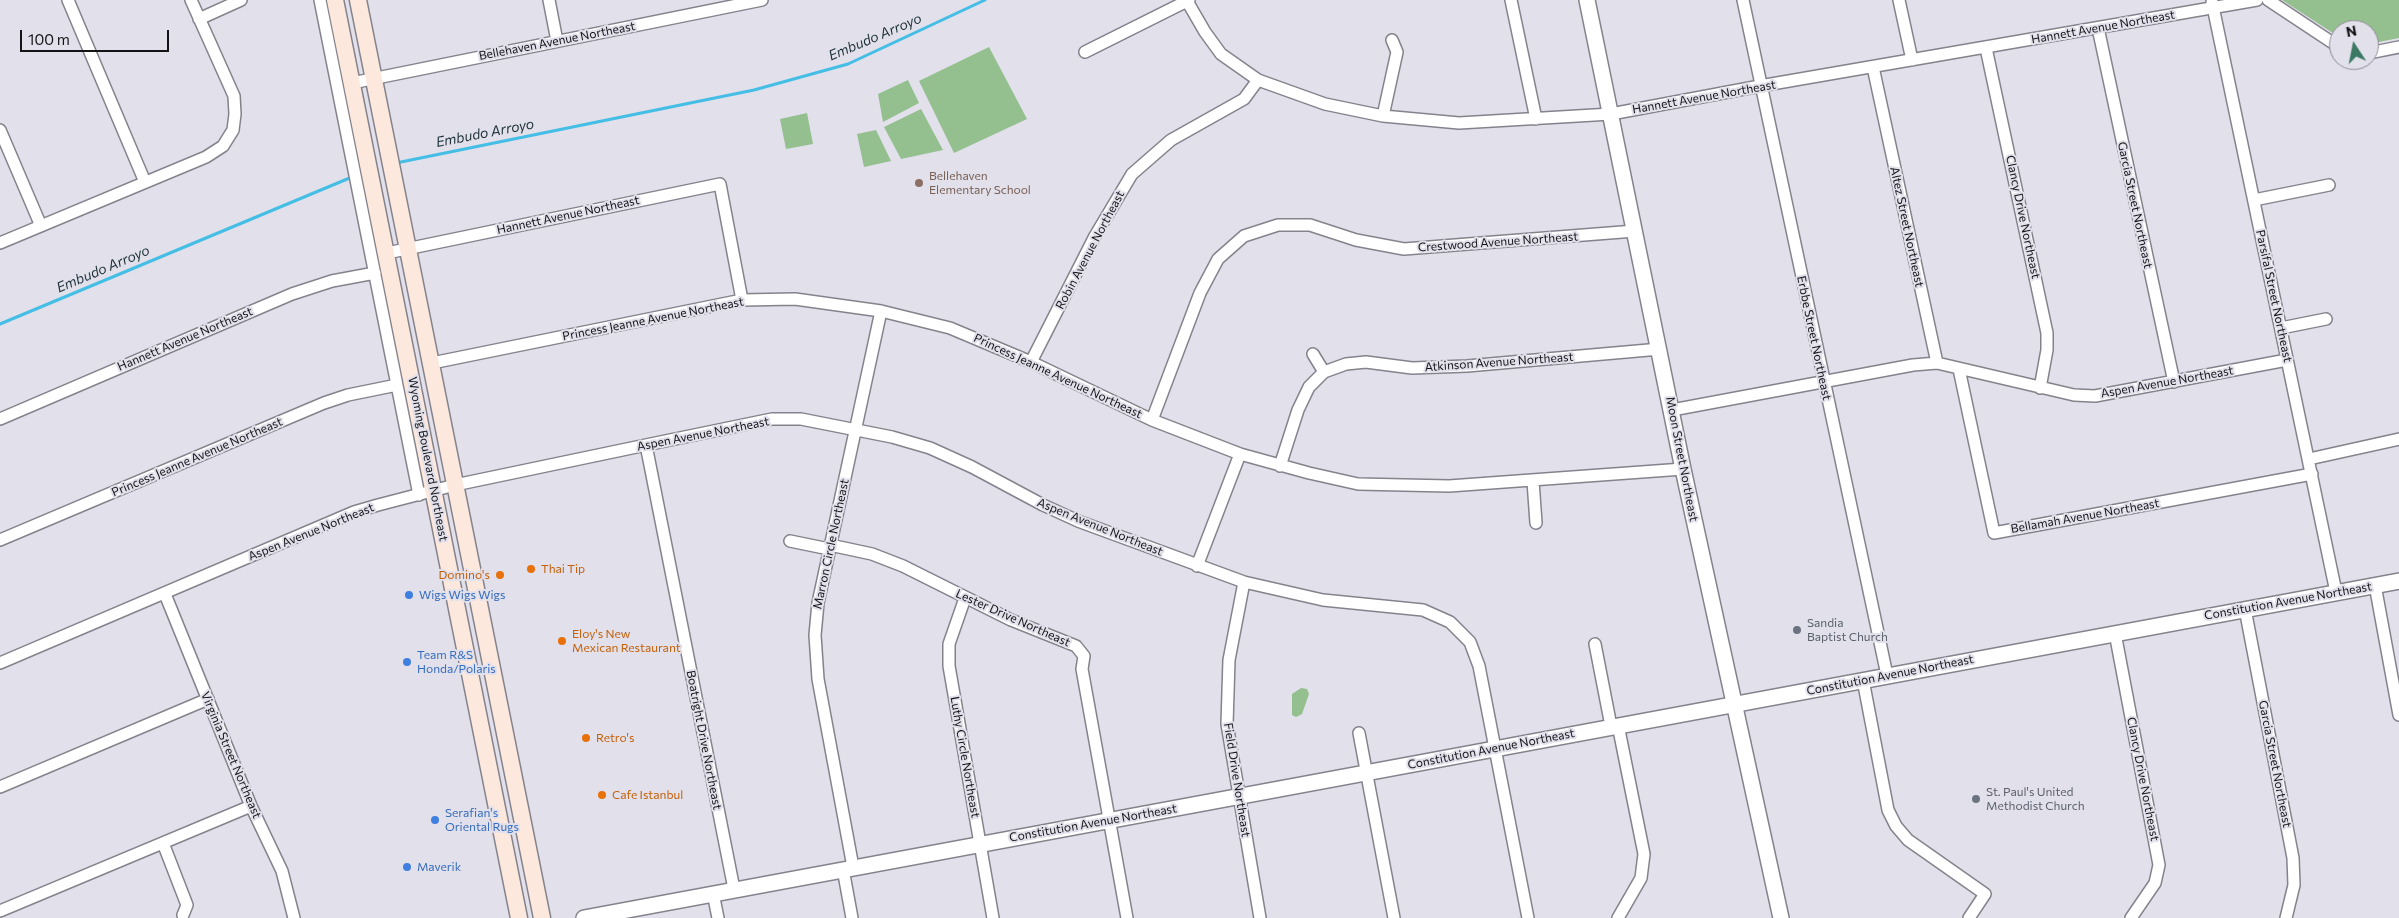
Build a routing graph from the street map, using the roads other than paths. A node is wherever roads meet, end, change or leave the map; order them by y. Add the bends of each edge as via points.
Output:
1 (68, 0) edge
2 (191, 0) edge
3 (241, 0) edge
4 (320, 0) edge
5 (335, 0) edge
6 (358, 0) edge
7 (549, 0) edge
8 (762, 0) edge
9 (1511, 0) edge
10 (1587, 0) edge
11 (1742, 0) edge
12 (1899, 0) edge
13 (2257, 0) edge
14 (2268, 0) edge
15 (1188, 1) edge
16 (2213, 4) edge
17 (199, 19) junction
18 (2098, 28) junction
19 (1392, 40) dead end
20 (2329, 40) edge
21 (557, 41) junction
22 (2399, 47) edge
23 (1986, 48) junction
24 (2379, 51) edge
25 (1085, 52) dead end
26 (1912, 60) junction
27 (1873, 67) junction
28 (374, 78) junction
29 (1258, 80) junction
30 (352, 83) junction
31 (1760, 86) junction
32 (1611, 114) junction
33 (1384, 116) junction
34 (1536, 119) junction
35 (0, 130) edge
36 (358, 151) junction
37 (145, 182) junction
38 (2329, 185) dead end
39 (366, 188) junction
40 (2254, 200) junction
41 (41, 226) junction
42 (1635, 231) junction
43 (0, 243) edge
44 (409, 248) junction
45 (387, 253) junction
46 (375, 273) junction
47 (742, 300) junction
48 (881, 311) junction
49 (2326, 319) dead end
50 (2280, 328) junction
51 (1660, 350) junction
52 (1313, 354) dead end
53 (2288, 360) junction
54 (1031, 362) junction
55 (432, 363) junction
56 (1937, 364) junction
57 (1959, 369) junction
58 (1324, 372) junction
59 (1824, 382) junction
60 (2174, 382) junction
61 (397, 385) junction
62 (2040, 388) junction
63 (1672, 410) junction
64 (0, 419) edge
65 (1152, 420) junction
66 (856, 429) junction
67 (2399, 439) edge
68 (646, 445) junction
69 (1240, 454) junction
70 (2309, 459) junction
71 (1280, 466) junction
72 (1683, 469) junction
73 (2312, 474) junction
74 (1533, 481) junction
75 (455, 484) junction
76 (427, 492) junction
77 (1536, 523) dead end
78 (0, 540) edge
79 (790, 541) dead end
80 (830, 547) junction
81 (1197, 566) junction
82 (2399, 580) edge
83 (1244, 582) junction
84 (2375, 585) junction
85 (2336, 592) junction
86 (165, 594) junction
87 (965, 598) junction
88 (2245, 609) junction
89 (2115, 633) junction
90 (1596, 644) dead end
91 (0, 663) edge
92 (1887, 675) junction
93 (1863, 680) junction
94 (208, 699) junction
95 (1735, 704) junction
96 (2399, 715) edge
97 (1615, 725) junction
98 (1359, 733) dead end
99 (1495, 748) junction
100 (1366, 772) junction
101 (0, 787) edge
102 (1238, 796) junction
103 (251, 806) junction
104 (1108, 820) junction
105 (162, 843) junction
106 (980, 843) junction
107 (848, 868) junction
108 (734, 889) junction
109 (713, 893) junction
110 (0, 911) edge
111 (183, 915) dead end
112 (294, 918) edge
113 (519, 918) edge
114 (542, 918) edge
115 (584, 918) edge
116 (718, 918) edge
117 (852, 918) edge
118 (993, 918) edge
119 (1126, 918) edge
120 (1260, 918) edge
121 (1394, 918) edge
122 (1528, 918) edge
123 (1618, 918) edge
124 (1781, 918) edge
125 (1969, 918) edge
126 (2131, 918) edge
127 (2286, 918) edge

1 - 37 street
2 - 17 street
3 - 17 street
4 - 36 street
5 - 30 main road, Wyoming Boulevard Northeast
6 - 28 main road, Wyoming Boulevard Northeast
7 - 21 street
8 - 21 street, Bellehaven Avenue Northeast
9 - 34 street
10 - 32 street, Moon Street Northeast
11 - 31 street, Erbbe Street Northeast
12 - 26 street
13 - 16 street, Hannett Avenue Northeast
14 - 20 street
15 - 25 street
15 - 29 street, Hannett Avenue Northeast via 1221,54
16 - 18 street, Hannett Avenue Northeast
16 - 40 street, Parsifal Street Northeast
17 - 37 street via 234,96 233,130 223,146 206,157
18 - 23 street, Hannett Avenue Northeast
18 - 60 street, Garcia Street Northeast
19 - 33 street via 1397,52
21 - 28 street, Bellehaven Avenue Northeast
22 - 24 street
23 - 26 street, Hannett Avenue Northeast
23 - 62 street, Clancy Drive Northeast via 2047,332
26 - 27 street, Hannett Avenue Northeast
27 - 31 street, Hannett Avenue Northeast
27 - 56 street, Altez Street Northeast
28 - 30 street, Bellehaven Avenue Northeast
28 - 44 main road, Wyoming Boulevard Northeast
29 - 33 street, Hannett Avenue Northeast via 1325,104
29 - 54 street, Robin Avenue Northeast via 1244,99 1171,140 1132,174 1095,236
30 - 36 main road, Wyoming Boulevard Northeast
31 - 32 street, Hannett Avenue Northeast
31 - 59 street, Erbbe Street Northeast
32 - 34 street, Hannett Avenue Northeast
32 - 42 street, Moon Street Northeast
33 - 34 street, Hannett Avenue Northeast via 1459,123
35 - 41 street
36 - 39 main road, Wyoming Boulevard Northeast
37 - 41 street
38 - 40 street
39 - 45 main road, Wyoming Boulevard Northeast
39 - 46 street
40 - 50 street, Parsifal Street Northeast
41 - 43 street
42 - 51 street, Moon Street Northeast
42 - 65 street, Crestwood Avenue Northeast via 1404,248 1356,240 1310,225 1278,225 1244,236 1218,259 1200,293
44 - 45 street, Hannett Avenue Northeast
44 - 47 street, Hannett Avenue Northeast via 720,184
44 - 55 main road, Wyoming Boulevard Northeast
45 - 76 main road, Wyoming Boulevard Northeast
46 - 61 street
46 - 64 street, Hannett Avenue Northeast via 332,281 292,294
47 - 48 street, Princess Jeanne Avenue Northeast via 795,299
47 - 55 street, Princess Jeanne Avenue Northeast
48 - 54 street, Princess Jeanne Avenue Northeast via 950,328
48 - 66 street, Marron Circle Northeast
49 - 50 street
50 - 53 street, Parsifal Street Northeast
51 - 58 street, Atkinson Avenue Northeast via 1467,366 1412,368 1366,362 1346,364
51 - 63 street, Moon Street Northeast
52 - 58 street
53 - 60 street, Aspen Avenue Northeast
53 - 70 street, Parsifal Street Northeast
54 - 65 street, Princess Jeanne Avenue Northeast
55 - 75 main road, Wyoming Boulevard Northeast
56 - 57 street
56 - 59 street via 1913,365
57 - 62 street, Aspen Avenue Northeast
57 - 73 street, Bellamah Avenue Northeast via 1994,533
58 - 71 street, Atkinson Avenue Northeast via 1309,387
59 - 63 street
59 - 92 street, Erbbe Street Northeast
60 - 62 street, Aspen Avenue Northeast via 2095,396
61 - 76 street
61 - 78 street, Princess Jeanne Avenue Northeast via 324,403
63 - 72 street, Moon Street Northeast
65 - 69 street, Princess Jeanne Avenue Northeast
66 - 68 street, Aspen Avenue Northeast via 801,419 772,420
66 - 80 street, Marron Circle Northeast
66 - 81 street, Aspen Avenue Northeast via 930,448 1078,521
67 - 70 street
68 - 75 street, Aspen Avenue Northeast
68 - 108 street, Boatright Drive Northeast
69 - 71 street, Princess Jeanne Avenue Northeast
69 - 81 street
70 - 73 street, Parsifal Street Northeast
71 - 74 street, Princess Jeanne Avenue Northeast via 1358,484 1448,486
72 - 74 street, Princess Jeanne Avenue Northeast
72 - 95 street, Moon Street Northeast
73 - 85 street, Parsifal Street Northeast
74 - 77 street
75 - 76 street, Aspen Avenue Northeast
75 - 114 main road, Wyoming Boulevard Northeast
76 - 86 street, Aspen Avenue Northeast via 354,512
76 - 113 main road, Wyoming Boulevard Northeast
79 - 80 street, Lester Drive Northeast
80 - 87 street, Lester Drive Northeast via 872,554
80 - 107 street, Marron Circle Northeast via 815,634 818,679
81 - 83 street, Aspen Avenue Northeast
82 - 84 street, Constitution Avenue Northeast
83 - 99 street, Aspen Avenue Northeast via 1323,600 1423,610 1450,622 1470,642 1479,666
83 - 102 street, Field Drive Northeast via 1229,660 1227,724
84 - 85 street, Constitution Avenue Northeast
84 - 96 street
85 - 88 street, Constitution Avenue Northeast
86 - 91 street, Aspen Avenue Northeast
86 - 94 street, Virginia Street Northeast
87 - 104 street, Lester Drive Northeast via 1076,646 1084,656 1082,669
87 - 106 street, Luthy Circle Northeast via 949,644 949,666
88 - 89 street, Constitution Avenue Northeast
88 - 127 street, Garcia Street Northeast via 2292,858 2294,885
89 - 92 street, Constitution Avenue Northeast
89 - 126 street, Clancy Drive Northeast via 2159,865 2155,883
90 - 97 street
92 - 93 street, Constitution Avenue Northeast
93 - 95 street, Constitution Avenue Northeast
93 - 125 street via 1888,810 1908,840 1985,894
94 - 101 street
94 - 103 street, Virginia Street Northeast
95 - 97 street, Constitution Avenue Northeast
95 - 124 street, Moon Street Northeast
97 - 99 street, Constitution Avenue Northeast
97 - 123 street via 1644,854 1641,878
98 - 100 street
99 - 100 street, Constitution Avenue Northeast
99 - 122 street, Aspen Avenue Northeast
100 - 102 street, Constitution Avenue Northeast
100 - 121 street
102 - 104 street, Constitution Avenue Northeast
102 - 120 street, Field Drive Northeast
103 - 105 street
103 - 112 street, Virginia Street Northeast via 282,871
104 - 106 street, Constitution Avenue Northeast
104 - 119 street, Lester Drive Northeast
105 - 110 street
105 - 111 street via 187,905
106 - 107 street, Constitution Avenue Northeast
106 - 118 street, Luthy Circle Northeast
107 - 108 street, Constitution Avenue Northeast
107 - 117 street, Marron Circle Northeast
108 - 109 street, Constitution Avenue Northeast
109 - 115 street, Constitution Avenue Northeast
109 - 116 street

